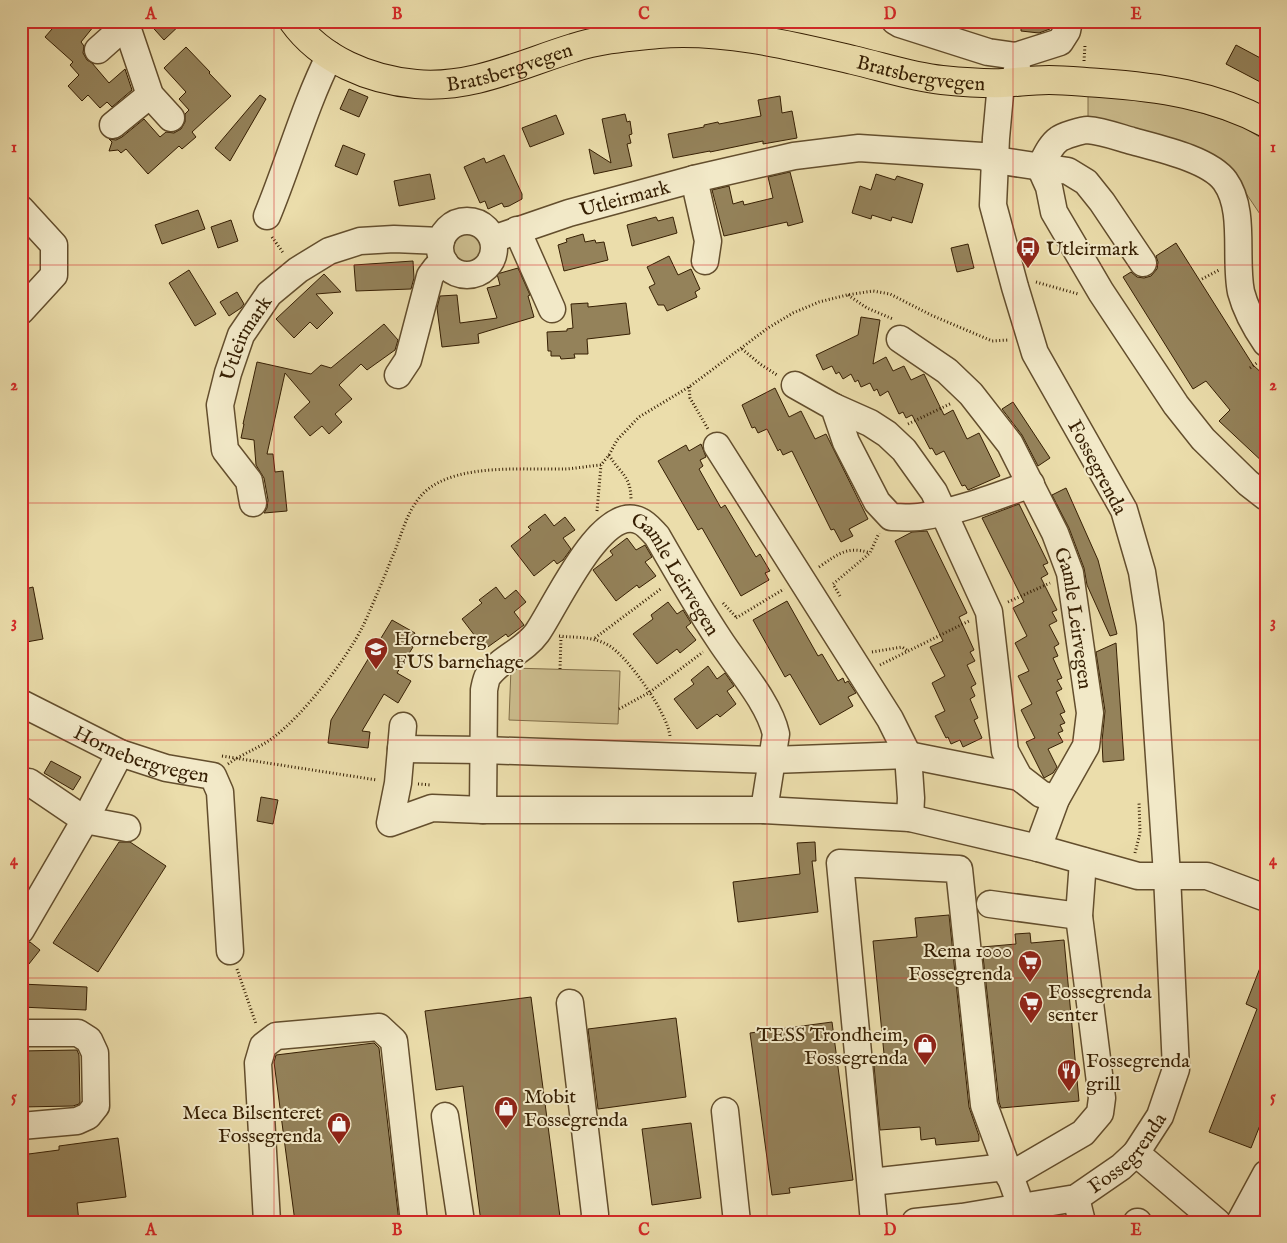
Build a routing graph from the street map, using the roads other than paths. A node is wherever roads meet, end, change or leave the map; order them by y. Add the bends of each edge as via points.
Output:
1 (895, 21) edge
2 (283, 22) edge
3 (126, 23) edge
4 (622, 29) edge
5 (1082, 29) edge
6 (98, 50) dead end
7 (330, 56) junction
8 (1011, 74) junction
9 (150, 95) junction
10 (171, 118) dead end
11 (1266, 123) edge
12 (113, 125) dead end
13 (995, 160) junction
14 (1040, 167) junction
15 (694, 179) junction
16 (21, 209) edge
17 (267, 216) road end
18 (505, 235) junction
19 (443, 252) junction
20 (704, 260) dead end
21 (1143, 263) dead end
22 (552, 309) dead end
23 (21, 311) edge
24 (900, 339) road end
25 (1266, 343) edge
26 (398, 375) dead end
27 (794, 385) road end
28 (834, 407) junction
29 (717, 446) road end
30 (1031, 484) junction
31 (1266, 498) edge
32 (253, 503) dead end
33 (942, 512) junction
34 (21, 703) edge
35 (483, 750) junction
36 (120, 753) junction
37 (908, 755) junction
38 (772, 760) junction
39 (1019, 777) junction
40 (30, 782) dead end
41 (1056, 800) junction
42 (483, 810) junction
43 (764, 810) junction
44 (910, 818) junction
45 (85, 820) junction
46 (127, 828) dead end
47 (1038, 848) junction
48 (1082, 861) junction
49 (1167, 875) junction
50 (1266, 898) edge
51 (990, 904) dead end
52 (1080, 916) junction
53 (21, 930) edge
54 (230, 951) road end
55 (570, 1003) dead end
56 (21, 1033) edge
57 (725, 1111) dead end
58 (445, 1116) dead end
59 (21, 1126) edge
60 (1136, 1153) junction
61 (1008, 1171) junction
62 (1266, 1174) edge
63 (871, 1182) junction
64 (1017, 1208) junction
65 (1079, 1210) edge
66 (267, 1222) edge
67 (414, 1222) edge
68 (461, 1222) edge
69 (594, 1222) edge
70 (737, 1222) edge
71 (874, 1222) edge
72 (915, 1222) edge
73 (1217, 1222) edge
74 (1240, 1222) edge

1 - 8 street, Bratsbergvegen via 988,52
2 - 7 main road, Bratsbergvegen
3 - 6 street
3 - 9 street
4 - 7 main road, Bratsbergvegen via 597,41 475,80 437,85 415,84 365,73
4 - 8 main road, Bratsbergvegen via 755,38 941,80
5 - 8 street via 1067,31 1060,42
7 - 17 street via 316,84
8 - 11 main road, Bratsbergvegen via 1129,85 1203,98 1246,112
8 - 13 street, Fossegrenda
9 - 10 street
9 - 12 street
13 - 14 street
13 - 15 street, Utleirmark via 982,156 860,148 794,156
13 - 49 street, Fossegrenda via 993,206 1035,353 1124,510 1142,572 1150,624
14 - 21 street via 1068,171 1086,182
14 - 25 street via 1059,138 1086,130 1180,154 1210,168 1224,180 1237,215 1241,292 1252,324
14 - 31 street via 1058,220 1176,405 1203,439
15 - 18 street, Utleirmark via 569,212
15 - 20 street via 708,241
16 - 23 street via 54,246 54,275
18 - 19 street via 478,223 463,222 449,228
18 - 19 street, Utleirmark via 490,262 479,272 464,274 450,268
18 - 22 street
19 - 26 street via 430,276 408,360
19 - 32 street, Utleirmark via 394,239 360,241 329,251 298,270 269,294 242,335 220,406 225,450 249,481
24 - 30 street, Gamle Leirvegen via 947,371 971,394 1010,444
27 - 28 street
28 - 33 street via 870,423 904,450 934,492
28 - 33 street via 846,442 877,502 891,516 917,517
29 - 37 street via 866,663
30 - 33 street
30 - 41 street, Gamle Leirvegen via 1056,533 1070,573 1090,713 1086,746
33 - 39 street via 989,612 1005,751
34 - 36 street, Hornebergvegen
35 - 38 street
35 - 38 street, Gamle Leirvegen via 487,677 528,644 549,634 583,556 595,541 622,520 631,519 640,521 657,536 719,640 766,708 776,734
35 - 42 street, Gamle Leirvegen
35 - 42 street via 402,737 390,823 432,808
36 - 45 street
36 - 54 street, Hornebergvegen via 166,768 217,766
37 - 38 street
37 - 39 street
37 - 44 street
38 - 43 street, Gamle Leirvegen
39 - 41 street via 1041,794
40 - 45 street
41 - 47 street, Gamle Leirvegen
42 - 43 street
43 - 44 street
44 - 47 street
45 - 46 street
45 - 53 street
47 - 48 street
48 - 49 street via 1138,876
48 - 52 street
49 - 50 street via 1207,876
49 - 60 street, Fossegrenda via 1176,1069 1160,1116
51 - 52 street
52 - 61 street via 1102,1098 1100,1113 1082,1133
55 - 69 street
56 - 59 street via 78,1033 89,1040 95,1053 96,1106 88,1116 77,1121
57 - 70 street
58 - 68 street
60 - 65 street, Fossegrenda
60 - 73 street
61 - 63 street
61 - 63 street via 984,1105 958,869 840,863
61 - 64 street via 1017,1195
62 - 74 street
63 - 71 street
64 - 65 street, Fossegrenda
64 - 72 street, Fossegrenda
66 - 67 street via 258,1063 263,1046 276,1036 379,1027 394,1041

